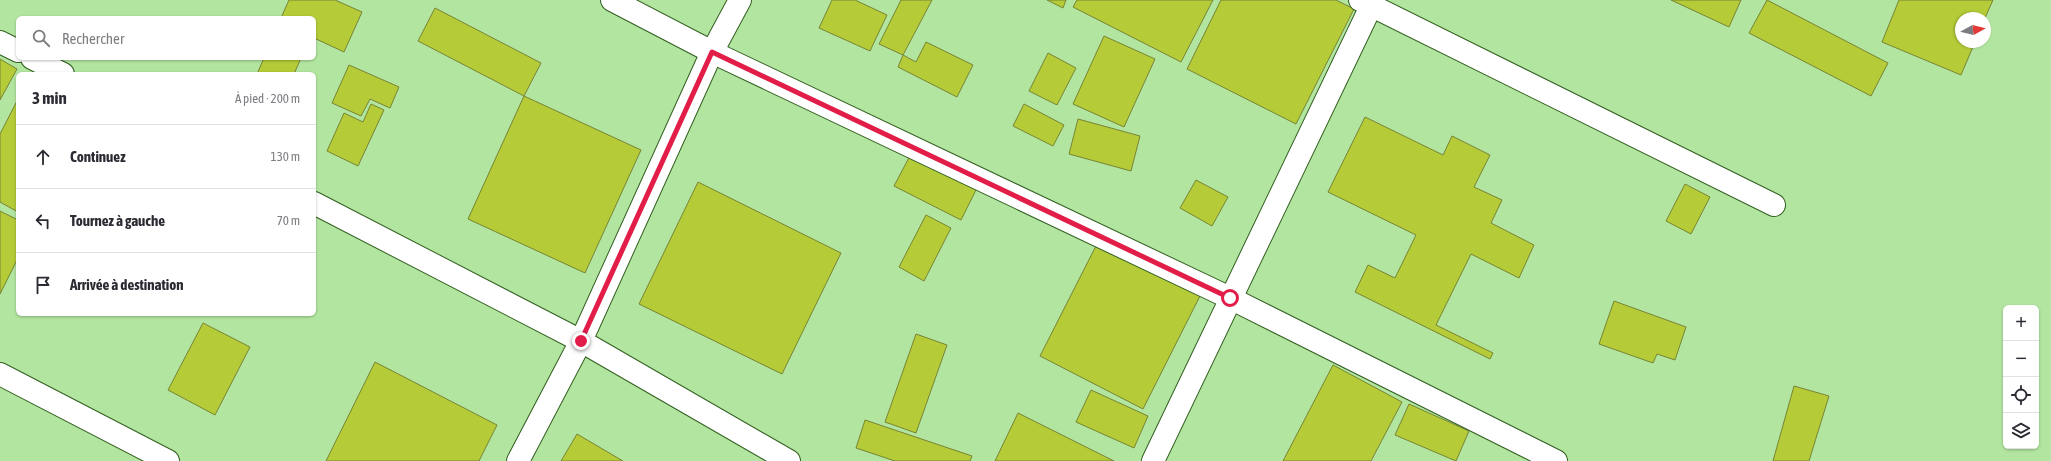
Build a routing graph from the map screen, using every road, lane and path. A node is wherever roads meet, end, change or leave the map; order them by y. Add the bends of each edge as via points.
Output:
1 (612, 0) edge
2 (740, 0) edge
3 (1368, 2) edge
4 (0, 42) edge
5 (16, 50) edge
6 (712, 52) junction
7 (36, 60) edge
8 (59, 72) edge
9 (316, 204) edge
10 (1774, 205) dead end
11 (1230, 298) junction
12 (581, 341) junction
13 (0, 374) edge
14 (168, 461) edge
15 (518, 461) edge
16 (789, 461) edge
17 (1153, 461) edge
18 (1556, 461) edge

1 - 6 street
2 - 6 street
3 - 10 street
3 - 11 street
4 - 5 street
6 - 11 street
6 - 12 street
7 - 8 street
9 - 12 street
11 - 17 street
11 - 18 street
12 - 15 street
12 - 16 street
13 - 14 street

